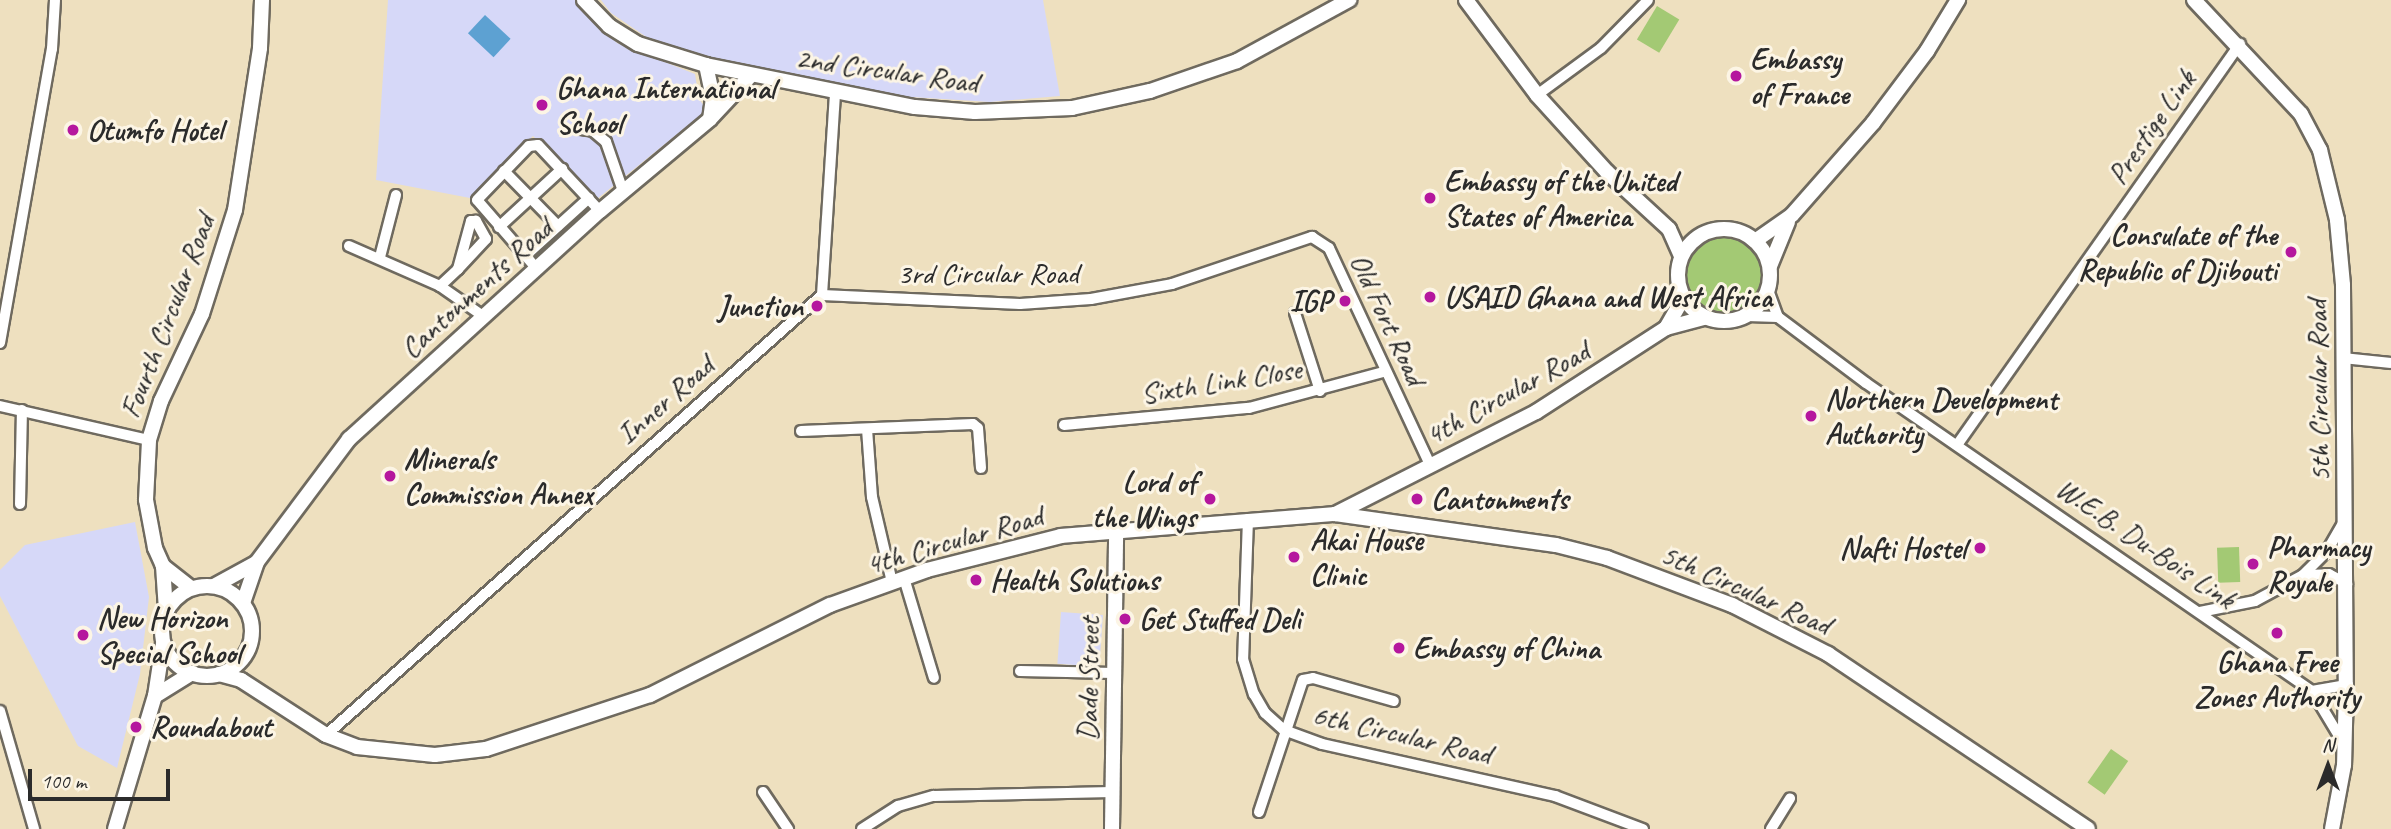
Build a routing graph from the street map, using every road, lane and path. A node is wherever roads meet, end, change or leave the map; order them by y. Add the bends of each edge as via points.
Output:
1 (55, 0) edge
2 (262, 0) edge
3 (584, 0) edge
4 (1349, 0) edge
5 (1465, 0) edge
6 (1648, 0) edge
7 (1958, 0) edge
8 (2194, 0) edge
9 (2240, 44) junction
10 (706, 65) junction
11 (751, 75) junction
12 (835, 92) junction
13 (1537, 96) junction
14 (710, 119) junction
15 (581, 129) dead end
16 (562, 169) junction
17 (504, 171) junction
18 (623, 191) junction
19 (396, 195) dead end
20 (531, 197) junction
21 (589, 198) junction
22 (600, 211) junction
23 (1792, 215) junction
24 (558, 226) junction
25 (499, 227) junction
26 (1670, 229) junction
27 (1700, 235) junction
28 (1312, 237) joint
29 (1755, 241) junction
30 (349, 246) dead end
31 (525, 256) junction
32 (1681, 256) junction
33 (380, 257) junction
34 (1770, 266) junction
35 (458, 269) dead end
36 (537, 270) junction
37 (440, 286) junction
38 (1768, 290) junction
39 (822, 295) junction
40 (1683, 299) junction
41 (1295, 313) dead end
42 (483, 316) junction
43 (1747, 316) junction
44 (1778, 317) junction
45 (1704, 318) junction
46 (1666, 328) junction
47 (0, 343) edge
48 (2343, 358) junction
49 (2391, 363) edge
50 (1383, 372) junction
51 (1320, 391) junction
52 (0, 406) edge
53 (22, 410) junction
54 (1064, 425) dead end
55 (867, 429) junction
56 (801, 431) dead end
57 (149, 440) junction
58 (1957, 445) junction
59 (1430, 465) junction
60 (981, 468) dead end
61 (20, 504) dead end
62 (1335, 514) junction
63 (2347, 514) junction
64 (1248, 519) junction
65 (1116, 530) junction
66 (257, 562) junction
67 (163, 566) junction
68 (2304, 575) junction
69 (898, 580) junction
70 (2347, 584) junction
71 (214, 586) junction
72 (191, 588) junction
73 (243, 603) junction
74 (2200, 612) junction
75 (166, 613) junction
76 (164, 643) junction
77 (245, 655) junction
78 (1020, 671) dead end
79 (192, 673) junction
80 (1114, 673) junction
81 (219, 674) junction
82 (934, 678) dead end
83 (2346, 685) junction
84 (256, 689) junction
85 (2312, 691) junction
86 (155, 696) junction
87 (1394, 701) dead end
88 (0, 711) edge
89 (1284, 730) junction
90 (326, 735) junction
91 (2344, 745) junction
92 (763, 792) dead end
93 (1112, 793) junction
94 (1790, 799) dead end
95 (1259, 812) dead end
96 (34, 829) edge
97 (115, 829) edge
98 (788, 829) edge
99 (862, 829) edge
100 (1112, 829) edge
101 (1643, 829) edge
102 (1771, 829) edge
103 (2088, 829) edge
104 (2332, 829) edge

1 - 47 street via 52,49
2 - 57 street, Fourth Circular Road via 260,48 235,210 202,314 161,401
3 - 10 street, 2nd Circular Road via 608,26 638,44
4 - 12 street, 2nd Circular Road via 1237,61 1150,91 1072,108 975,112
5 - 13 street
6 - 13 street via 1601,48
7 - 23 street via 1898,90
8 - 9 street, 5th Circular Road
9 - 48 street, 5th Circular Road via 2301,114 2320,150 2341,249
9 - 58 street, Prestige Link
10 - 11 street, 2nd Circular Road
10 - 14 street via 713,98
11 - 12 street, 2nd Circular Road
11 - 14 street, Cantonments Road
12 - 39 street
13 - 26 street via 1607,172
14 - 18 street, Cantonments Road
15 - 18 street via 593,131 606,142
16 - 17 street via 534,143
16 - 20 street
16 - 21 street
17 - 20 street
17 - 25 street via 477,200
18 - 22 street, Cantonments Road
19 - 33 street
20 - 24 street
20 - 25 street
21 - 22 street
21 - 24 street
22 - 36 street, Cantonments Road
23 - 29 street
23 - 34 street
24 - 31 street
25 - 31 street
26 - 27 street
26 - 32 street
27 - 29 street via 1729,229
27 - 32 street
28 - 39 street, 3rd Circular Road via 1172,284 1091,299 1020,304
28 - 50 street, Old Fort Road via 1329,248
29 - 34 street
30 - 33 street
31 - 36 street
32 - 40 street via 1677,270
33 - 37 street
34 - 38 street
35 - 37 street
36 - 42 street, Cantonments Road
37 - 42 street
38 - 43 street
38 - 44 street
39 - 90 street, Inner Road
40 - 45 street
40 - 46 street, 4th Circular Road
41 - 51 street
42 - 66 street, Cantonments Road via 349,439
43 - 44 street
43 - 45 street via 1733,321
44 - 58 street, W.E.B. Du-Bois Link
45 - 46 street, 4th Circular Road
46 - 59 street, 4th Circular Road via 1536,412
48 - 49 street
48 - 63 street, 5th Circular Road
50 - 51 street, Sixth Link Close
50 - 59 street, Old Fort Road
51 - 54 street, Sixth Link Close via 1249,408
52 - 53 street
53 - 57 street
53 - 61 street
55 - 56 street
55 - 60 street via 973,424 978,428
55 - 69 street via 872,496
57 - 67 street, Fourth Circular Road via 146,500
58 - 74 street, W.E.B. Du-Bois Link
59 - 62 street, 4th Circular Road
62 - 64 street, 4th Circular Road
62 - 103 street, 5th Circular Road via 1556,545 1720,600 1828,654
63 - 68 street via 2327,551
63 - 70 street, 5th Circular Road
64 - 65 street, 4th Circular Road
64 - 89 street, 6th Circular Road via 1243,659 1254,694 1265,713
65 - 69 street, 4th Circular Road via 1060,536
65 - 80 street, Dade Street
66 - 71 street
66 - 73 street
67 - 72 street
67 - 75 street, Fourth Circular Road
68 - 70 street via 2329,574
68 - 74 street via 2255,601
69 - 82 street
69 - 90 street, 4th Circular Road via 830,605 650,695 486,749 393,754
70 - 83 street, 5th Circular Road
71 - 72 street
71 - 73 street
72 - 75 street via 176,598
73 - 77 street via 252,629
74 - 85 street, W.E.B. Du-Bois Link
75 - 76 street
76 - 79 street via 177,664
76 - 86 street
77 - 81 street
77 - 84 street via 247,675
78 - 80 street
79 - 81 street
79 - 86 street
80 - 93 street, Dade Street
81 - 84 street, 4th Circular Road
83 - 85 street
83 - 91 street, 5th Circular Road
84 - 90 street, 4th Circular Road
85 - 91 street, W.E.B. Du-Bois Link
86 - 97 street
87 - 89 street via 1314,678 1303,680
88 - 96 street
89 - 95 street
89 - 101 street, 6th Circular Road via 1321,744 1555,796
91 - 104 street, 5th Circular Road
92 - 98 street
93 - 99 street via 934,796 898,806
93 - 100 street, Dade Street
94 - 102 street

